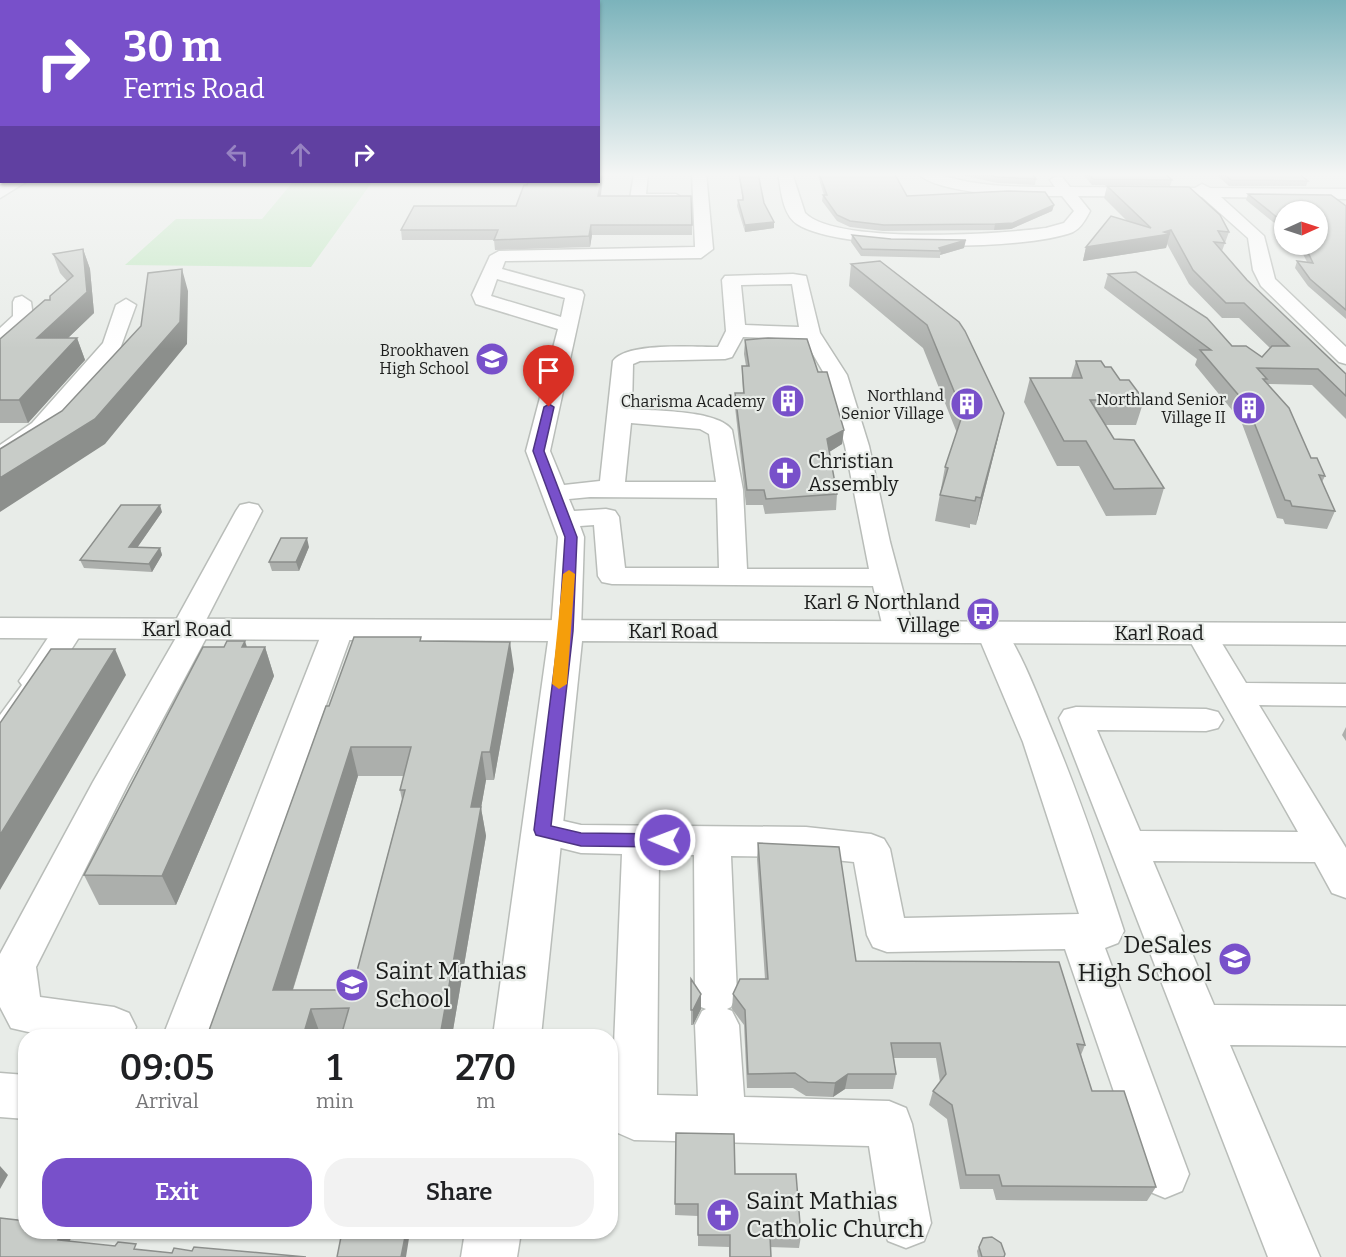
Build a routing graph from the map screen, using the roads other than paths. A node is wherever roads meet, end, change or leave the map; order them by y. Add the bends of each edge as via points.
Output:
1 (703, 232) edge
2 (832, 232) edge
3 (1056, 232) edge
4 (1251, 232) edge
5 (577, 259) junction
6 (492, 272) junction
7 (575, 295) junction
8 (22, 302) dead end
9 (126, 305) dead end
10 (569, 326) junction
11 (736, 332) junction
12 (810, 333) junction
13 (0, 339) edge
14 (1346, 358) edge
15 (620, 415) junction
16 (0, 456) edge
17 (612, 489) junction
18 (730, 490) junction
19 (559, 507) junction
20 (249, 511) dead end
21 (733, 577) junction
22 (885, 578) junction
23 (0, 628) edge
24 (70, 628) junction
25 (191, 629) junction
26 (338, 630) junction
27 (566, 631) junction
28 (899, 632) junction
29 (992, 633) junction
30 (1202, 634) junction
31 (1346, 634) edge
32 (1237, 694) junction
33 (1346, 696) edge
34 (1206, 720) dead end
35 (0, 741) edge
36 (542, 830) junction
37 (641, 840) junction
38 (712, 841) junction
39 (1128, 846) junction
40 (1326, 847) junction
41 (1346, 882) edge
42 (1079, 931) junction
43 (8, 972) edge
44 (1198, 1025) junction
45 (1346, 1026) edge
46 (113, 1029) edge
47 (188, 1029) edge
48 (518, 1029) edge
49 (0, 1095) edge
50 (18, 1096) edge
51 (622, 1117) edge
52 (722, 1119) junction
53 (1165, 1174) dead end
54 (906, 1223) dead end
55 (492, 1239) edge
56 (489, 1257) edge
57 (1294, 1257) edge

1 - 5 street via 704,249 695,254
2 - 3 street via 877,238 1028,237
4 - 14 street via 1260,245 1260,270 1267,282
5 - 6 street via 499,256
5 - 7 street
6 - 7 street
6 - 10 street via 481,295 483,300
7 - 10 street
8 - 13 street via 23,317
9 - 16 street via 113,345 40,428
10 - 19 street via 538,451
11 - 12 street
11 - 12 street via 730,280 793,279 800,280
11 - 15 street via 725,353 636,355 623,361
12 - 22 street via 836,375 857,446
15 - 17 street
15 - 18 street via 705,423 720,430
17 - 18 street
17 - 19 street via 590,489
18 - 21 street
19 - 21 street via 606,516 612,576
19 - 27 street via 571,537
20 - 25 street
21 - 22 street
22 - 28 street
23 - 24 main road, Karl Road
24 - 25 main road, Karl Road
24 - 35 street
25 - 26 main road, Karl Road
25 - 43 street
26 - 27 main road, Karl Road
26 - 47 street
27 - 28 main road, Karl Road
27 - 36 main road
28 - 29 main road, Karl Road
29 - 30 main road, Karl Road
29 - 42 street via 1040,744 1104,931
30 - 31 main road, Karl Road
30 - 32 street
32 - 33 street
32 - 40 street
34 - 39 street via 1076,718
36 - 37 street via 581,839
36 - 48 main road
37 - 38 street
37 - 51 street
38 - 42 street via 806,842 871,849 887,935
38 - 52 street
39 - 40 street
39 - 44 street
40 - 41 street
42 - 53 street
43 - 46 street via 26,1014
44 - 45 street
44 - 57 street
49 - 50 street
51 - 52 street
52 - 54 street via 889,1124
55 - 56 main road

